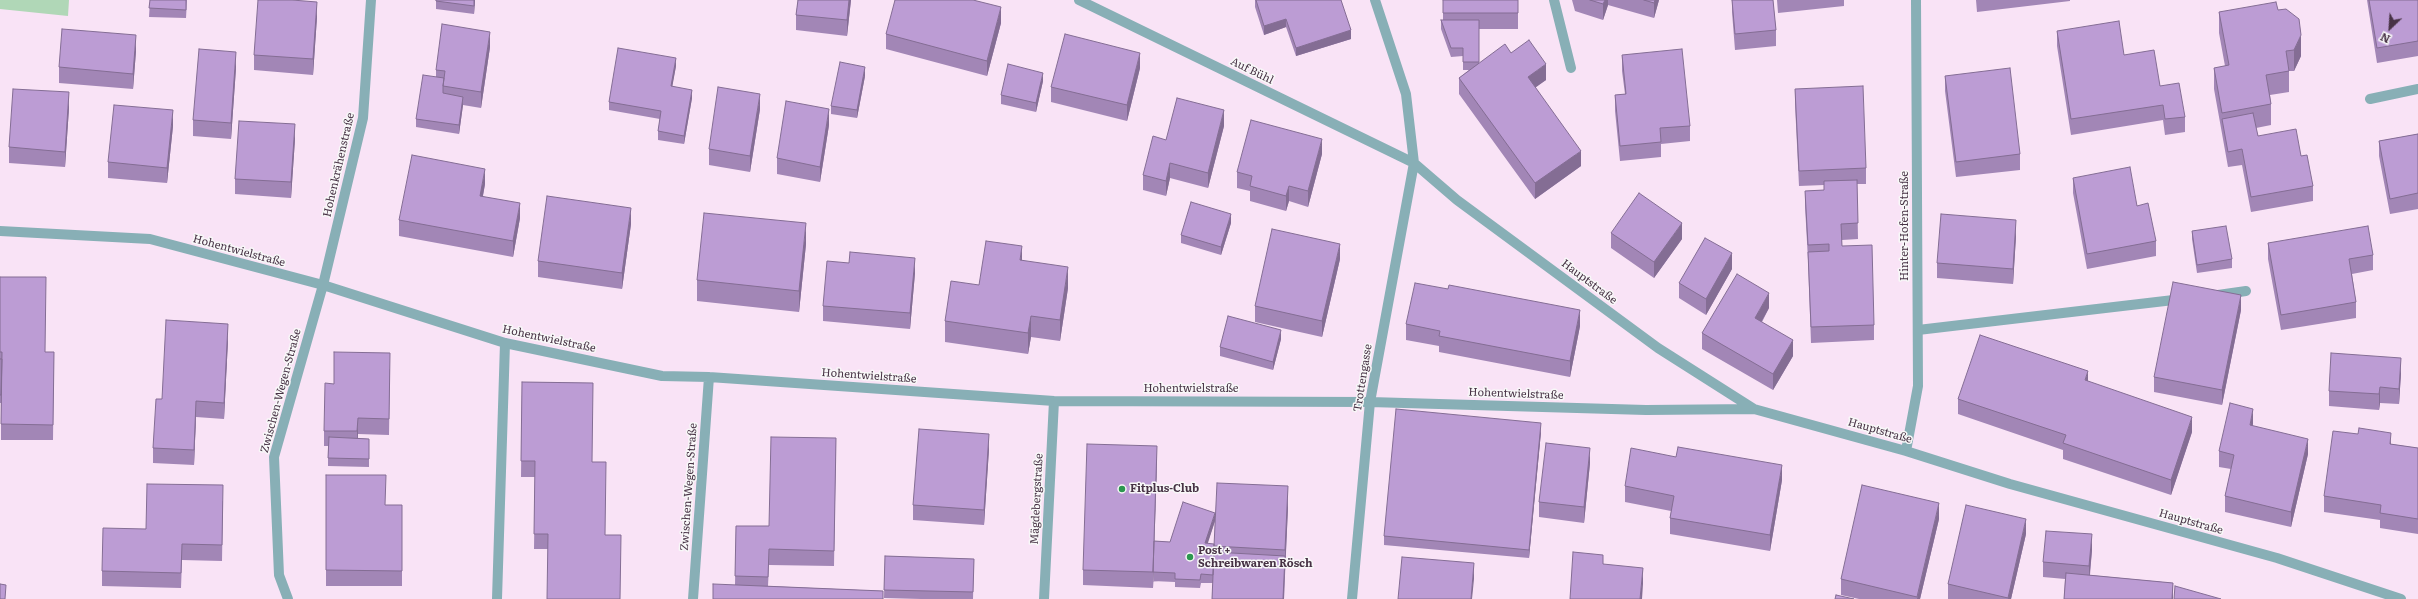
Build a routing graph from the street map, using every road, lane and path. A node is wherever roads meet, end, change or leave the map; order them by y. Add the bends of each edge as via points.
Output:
1 (372, 0) edge
2 (1079, 0) edge
3 (1375, 0) edge
4 (1554, 0) edge
5 (1916, 0) edge
6 (1571, 68) dead end
7 (2418, 89) edge
8 (2370, 100) dead end
9 (1414, 164) junction
10 (0, 231) edge
11 (323, 286) junction
12 (2246, 291) dead end
13 (2207, 296) edge
14 (2191, 298) edge
15 (1918, 330) junction
16 (505, 343) junction
17 (709, 377) junction
18 (1054, 401) junction
19 (1370, 402) junction
20 (1754, 409) junction
21 (1906, 451) junction
22 (288, 599) edge
23 (496, 599) edge
24 (693, 599) edge
25 (1044, 599) edge
26 (1352, 599) edge
27 (2401, 599) edge

1 - 11 street, Hohenkrähenstraße via 363,118
2 - 9 street, Auf Bühl
3 - 9 street, Trottengasse via 1406,94
4 - 6 street
5 - 15 street, Hinter-Hofen-Straße
7 - 8 street
9 - 19 street, Trottengasse
9 - 20 street, Hauptstraße via 1457,200 1658,348
10 - 11 street, Hohentwielstraße via 150,240
11 - 16 street, Hohentwielstraße
11 - 22 street, Zwischen-Wegen-Straße via 274,458 279,575
12 - 13 street
14 - 15 street
15 - 21 street, Hinter-Hofen-Straße via 1918,386
16 - 17 street, Hohentwielstraße via 662,376
16 - 23 street
17 - 18 street, Hohentwielstraße
17 - 24 street, Zwischen-Wegen-Straße
18 - 19 street, Hohentwielstraße
18 - 25 street, Mägdebergstraße
19 - 20 street, Hohentwielstraße via 1646,410
19 - 26 street, Trottengasse
20 - 21 street, Hauptstraße
21 - 27 street, Hauptstraße via 2010,484 2277,558

